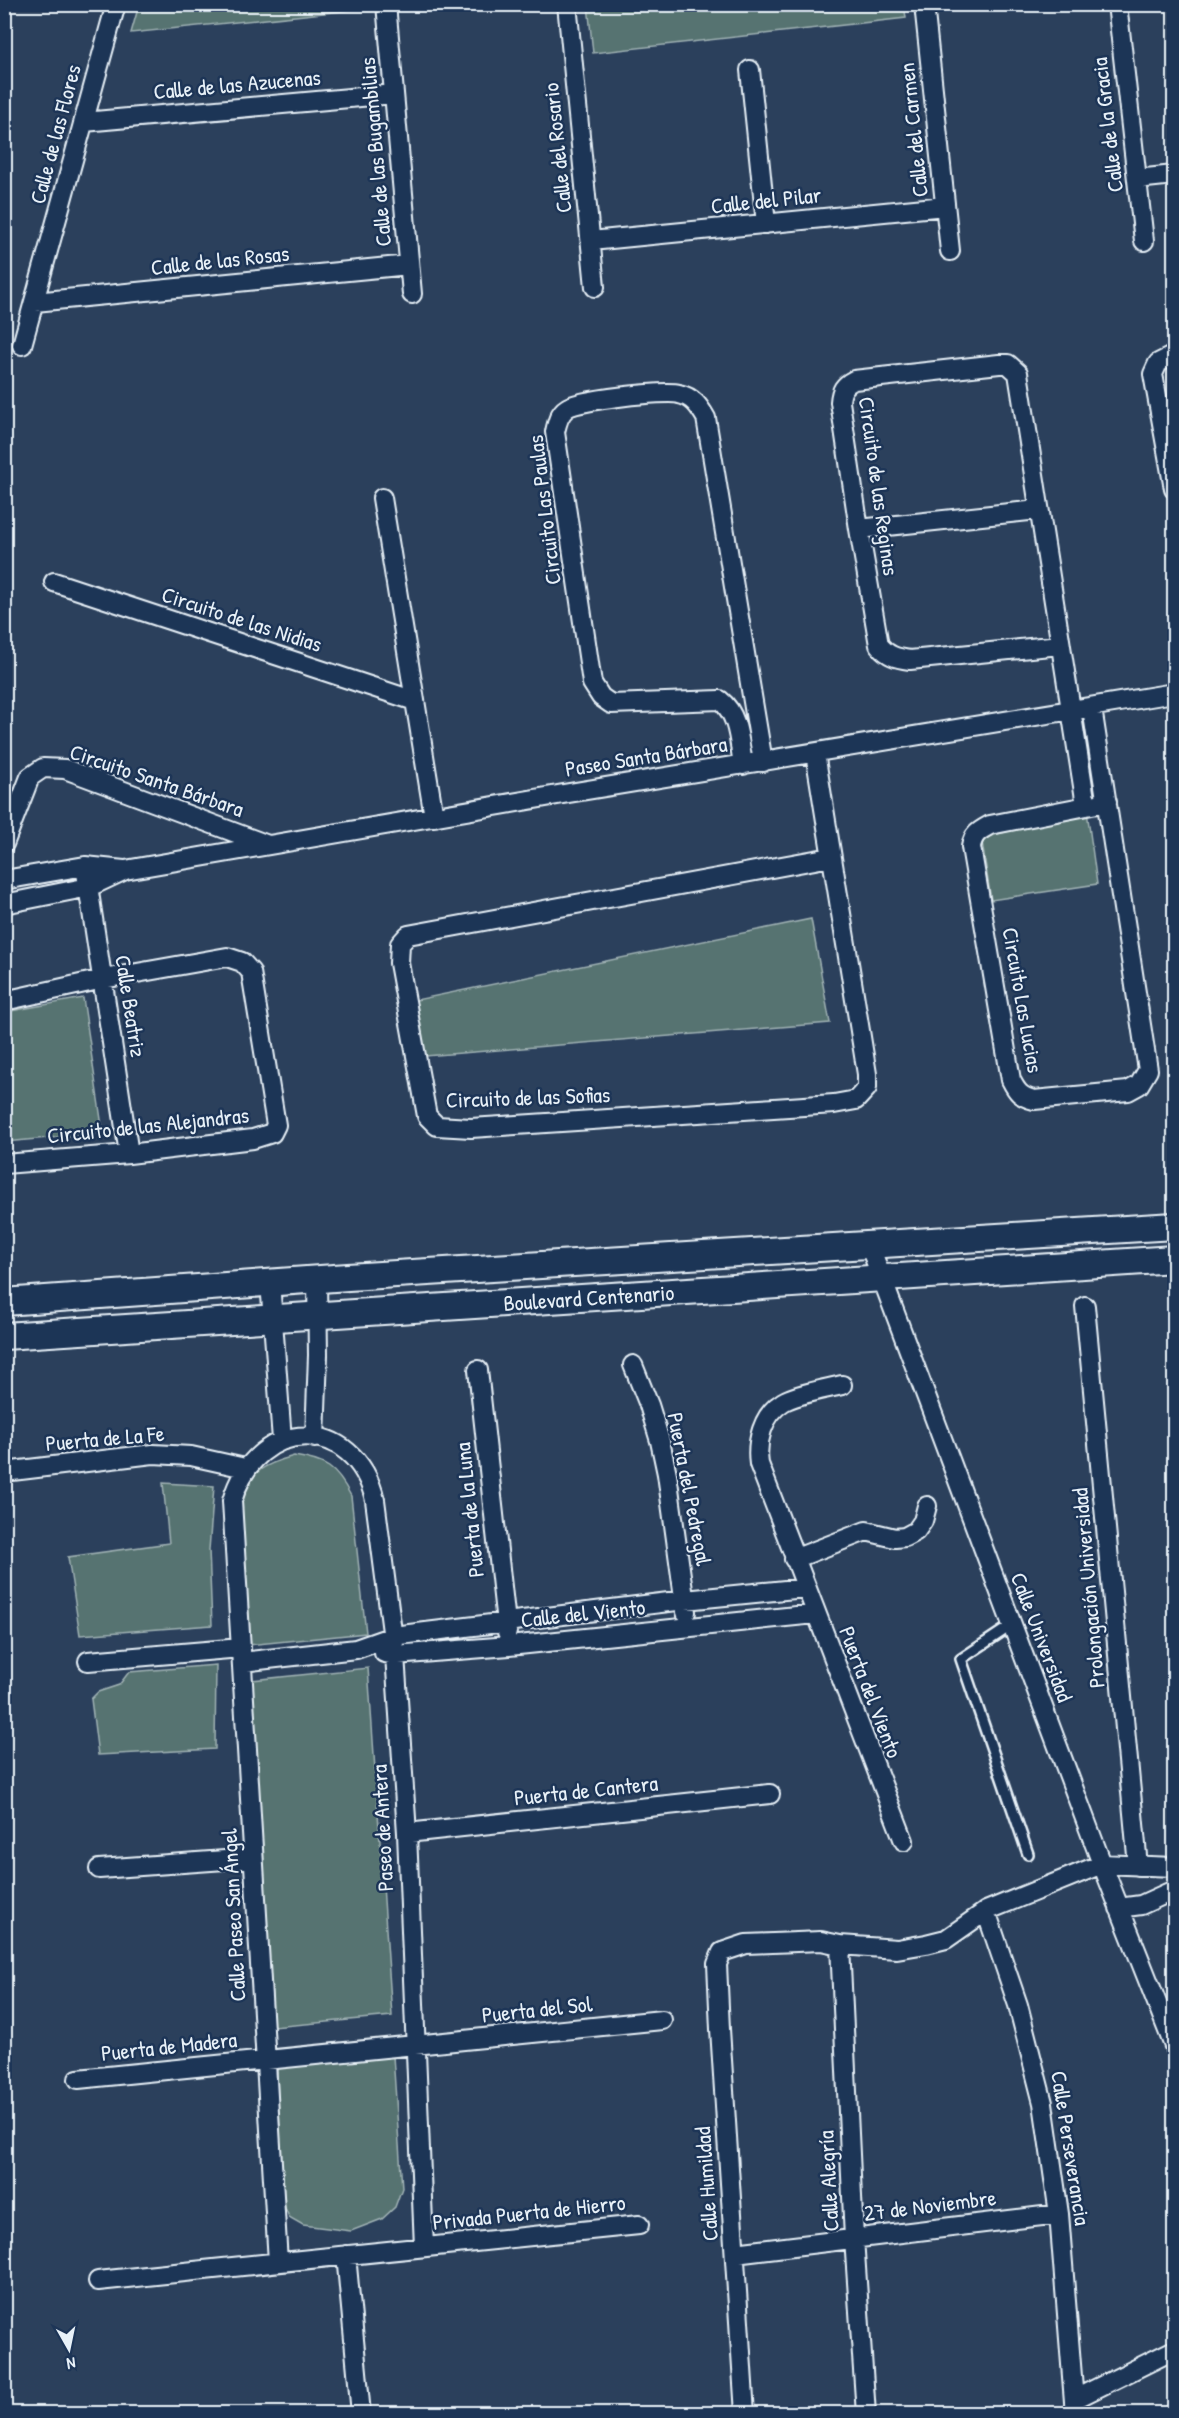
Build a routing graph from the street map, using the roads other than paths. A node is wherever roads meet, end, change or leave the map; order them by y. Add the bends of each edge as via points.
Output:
1 (116, 4) edge
2 (386, 4) edge
3 (567, 4) edge
4 (924, 4) edge
5 (1117, 4) edge
6 (750, 70) dead end
7 (394, 94) junction
8 (84, 123) junction
9 (1174, 175) edge
10 (1137, 179) junction
11 (945, 206) junction
12 (766, 224) junction
13 (591, 241) junction
14 (1144, 241) dead end
15 (950, 251) dead end
16 (409, 265) junction
17 (595, 287) dead end
18 (412, 294) dead end
19 (35, 302) junction
20 (22, 345) dead end
21 (1174, 355) edge
22 (1174, 484) edge
23 (382, 498) dead end
24 (1038, 510) junction
25 (859, 529) junction
26 (54, 582) dead end
27 (1060, 645) junction
28 (1174, 693) edge
29 (415, 700) junction
30 (1092, 708) junction
31 (1071, 711) junction
32 (815, 753) junction
33 (763, 762) junction
34 (744, 765) junction
35 (1107, 802) junction
36 (1086, 805) junction
37 (434, 817) junction
38 (4, 844) edge
39 (270, 845) junction
40 (831, 857) junction
41 (85, 866) junction
42 (125, 870) junction
43 (4, 880) edge
44 (89, 887) junction
45 (4, 904) edge
46 (103, 980) junction
47 (4, 1001) edge
48 (129, 1154) junction
49 (4, 1164) edge
50 (1174, 1226) edge
51 (869, 1244) junction
52 (1174, 1259) edge
53 (881, 1277) junction
54 (317, 1279) junction
55 (270, 1282) junction
56 (4, 1302) edge
57 (1085, 1306) dead end
58 (319, 1314) junction
59 (272, 1317) junction
60 (4, 1336) edge
61 (633, 1365) dead end
62 (478, 1370) dead end
63 (842, 1385) dead end
64 (315, 1438) junction
65 (282, 1440) junction
66 (246, 1468) junction
67 (4, 1472) edge
68 (927, 1506) dead end
69 (794, 1559) junction
70 (806, 1588) junction
71 (685, 1600) junction
72 (815, 1614) junction
73 (506, 1621) junction
74 (1012, 1625) junction
75 (688, 1626) junction
76 (393, 1636) junction
77 (509, 1646) junction
78 (356, 1649) junction
79 (241, 1655) junction
80 (395, 1655) junction
81 (88, 1661) dead end
82 (770, 1794) dead end
83 (407, 1833) junction
84 (904, 1842) dead end
85 (1028, 1854) dead end
86 (253, 1858) junction
87 (1102, 1864) junction
88 (1138, 1866) junction
89 (1174, 1867) edge
90 (99, 1869) dead end
91 (1174, 1890) edge
92 (1119, 1908) junction
93 (986, 1911) junction
94 (840, 1945) junction
95 (662, 2020) dead end
96 (416, 2046) junction
97 (1174, 2046) edge
98 (266, 2061) junction
99 (78, 2079) dead end
100 (1059, 2214) junction
101 (639, 2224) dead end
102 (854, 2238) junction
103 (424, 2247) junction
104 (735, 2253) junction
105 (346, 2255) junction
106 (278, 2262) junction
107 (98, 2281) dead end
108 (1174, 2350) edge
109 (1075, 2406) edge
110 (361, 2414) edge
111 (746, 2414) edge
112 (866, 2414) edge

1 - 8 street, Calle de las Flores
2 - 7 street, Calle de las Bugambilias
3 - 13 street, Calle del Rosario
4 - 11 street, Calle del Carmen
5 - 10 street, Calle de la Gracia
6 - 12 street
7 - 8 street, Calle de las Azucenas
7 - 16 street, Calle de las Bugambilias
8 - 19 street, Calle de las Flores
9 - 10 street
10 - 14 street, Calle de la Gracia
11 - 12 street, Calle del Pilar
11 - 15 street, Calle del Carmen
12 - 13 street, Calle del Pilar
13 - 17 street, Calle del Rosario
16 - 18 street, Calle de las Bugambilias
16 - 19 street, Calle de las Rosas
19 - 20 street, Calle de las Flores
21 - 22 street via 1158,363 1153,374
23 - 29 street
24 - 25 street
24 - 25 street, Circuito de las Reginas via 1018,373 1008,364 999,364 846,384 840,402
24 - 27 street, Circuito de las Reginas
25 - 27 street, Circuito de las Reginas via 876,634 886,654 910,660
26 - 29 street, Circuito de las Nidias
27 - 31 street, Circuito de las Reginas
28 - 30 street, Paseo Santa Bárbara
29 - 37 street
30 - 31 street, Paseo Santa Bárbara
30 - 35 street, Circuito Las Lucias
31 - 32 street, Paseo Santa Bárbara
31 - 36 street
32 - 33 street, Paseo Santa Bárbara
32 - 40 street, Circuito de las Sofias
33 - 34 street, Paseo Santa Bárbara
33 - 34 street, Circuito Las Paulas via 706,418 696,402 679,394 590,401 568,407 558,418 555,432 592,683 611,704 720,700 735,719
34 - 37 street, Paseo Santa Bárbara
35 - 36 street, Circuito Las Lucias
35 - 36 street, Circuito Las Lucias via 1148,1070 1139,1085 1128,1091 1034,1100 1016,1091 1011,1080 971,847 977,832 990,825
37 - 39 street, Paseo Santa Bárbara
38 - 39 street, Circuito Santa Bárbara via 30,777 43,768 65,769
39 - 42 street, Paseo Santa Bárbara
40 - 40 street, Circuito de las Sofias via 867,1074 867,1088 856,1100 471,1128 437,1126 427,1116 399,963 400,944 408,935
41 - 42 street, Paseo Santa Bárbara
41 - 43 street, Paseo Santa Bárbara
41 - 44 street, Calle Beatriz
42 - 44 street, Paseo Santa Bárbara
44 - 45 street, Paseo Santa Bárbara
44 - 46 street, Calle Beatriz
46 - 47 street, Circuito de las Alejandras
46 - 48 street, Calle Beatriz
46 - 48 street, Circuito de las Alejandras via 227,957 242,962 251,972 276,1125 272,1132 253,1139
48 - 49 street, Circuito de las Alejandras
50 - 51 main road, Boulevard Centenario
51 - 53 street, Calle Universidad
51 - 54 main road, Boulevard Centenario
52 - 53 main road, Boulevard Centenario
53 - 58 main road, Boulevard Centenario
53 - 74 street, Calle Universidad
54 - 55 main road, Boulevard Centenario
54 - 58 street
55 - 56 main road, Boulevard Centenario
55 - 59 street
57 - 88 street, Prolongación Universidad
58 - 59 main road, Boulevard Centenario
58 - 64 street
59 - 60 main road, Boulevard Centenario
59 - 65 street
61 - 71 street, Puerta del Pedregal via 660,1441
62 - 73 street, Puerta de la Luna
63 - 69 street, Puerta del Viento via 784,1401 771,1412 759,1439 759,1464
64 - 65 street
64 - 76 street, Paseo de Antera via 344,1449 358,1460 371,1482
65 - 66 street, Calle Paseo San Ángel via 268,1446
66 - 67 street, Puerta de La Fe via 191,1456 153,1454
66 - 79 street, Calle Paseo San Ángel via 232,1501
68 - 69 street via 916,1531 905,1537 866,1531
69 - 70 street, Puerta del Viento
70 - 71 street, Calle del Viento
70 - 72 street, Puerta del Viento
71 - 73 street, Calle del Viento
71 - 75 street, Puerta del Pedregal
72 - 75 street, Calle del Viento
72 - 84 street, Puerta del Viento
73 - 76 street, Calle del Viento
73 - 77 street, Puerta de la Luna
74 - 85 lane via 961,1659
74 - 87 street, Calle Universidad
75 - 77 street, Calle del Viento
76 - 78 street, Calle del Viento
76 - 80 street, Paseo de Antera
77 - 80 street, Calle del Viento
78 - 79 street, Calle del Viento
78 - 80 street, Calle del Viento
79 - 81 street, Calle del Viento
79 - 86 street, Calle Paseo San Ángel
80 - 83 street, Paseo de Antera
82 - 83 street, Puerta de Cantera
83 - 96 street, Paseo de Antera
86 - 90 street
86 - 98 street, Calle Paseo San Ángel
87 - 88 street
87 - 92 street, Calle Universidad
87 - 93 street
88 - 89 street
91 - 92 street via 1141,1905
92 - 97 street, Calle Universidad
93 - 94 street via 946,1939 926,1944 897,1949
93 - 100 street, Calle Perseverancia via 1018,2005 1043,2103
94 - 102 street, Calle Alegría
94 - 104 street, Calle Humildad via 821,1941 746,1944 722,1952 717,1964
95 - 96 street, Puerta del Sol
96 - 98 street, Puerta del Sol
96 - 103 street, Paseo de Antera
98 - 99 street, Puerta de Madera
98 - 106 street, Calle Paseo San Ángel
100 - 102 street, 27 de Noviembre
100 - 109 street, Calle Perseverancia
101 - 103 street, Privada Puerta de Hierro
102 - 104 street, 27 de Noviembre
102 - 112 street, Calle Alegría
103 - 105 street
104 - 111 street, Calle Humildad
105 - 106 street
105 - 110 street
106 - 107 street
108 - 109 street

